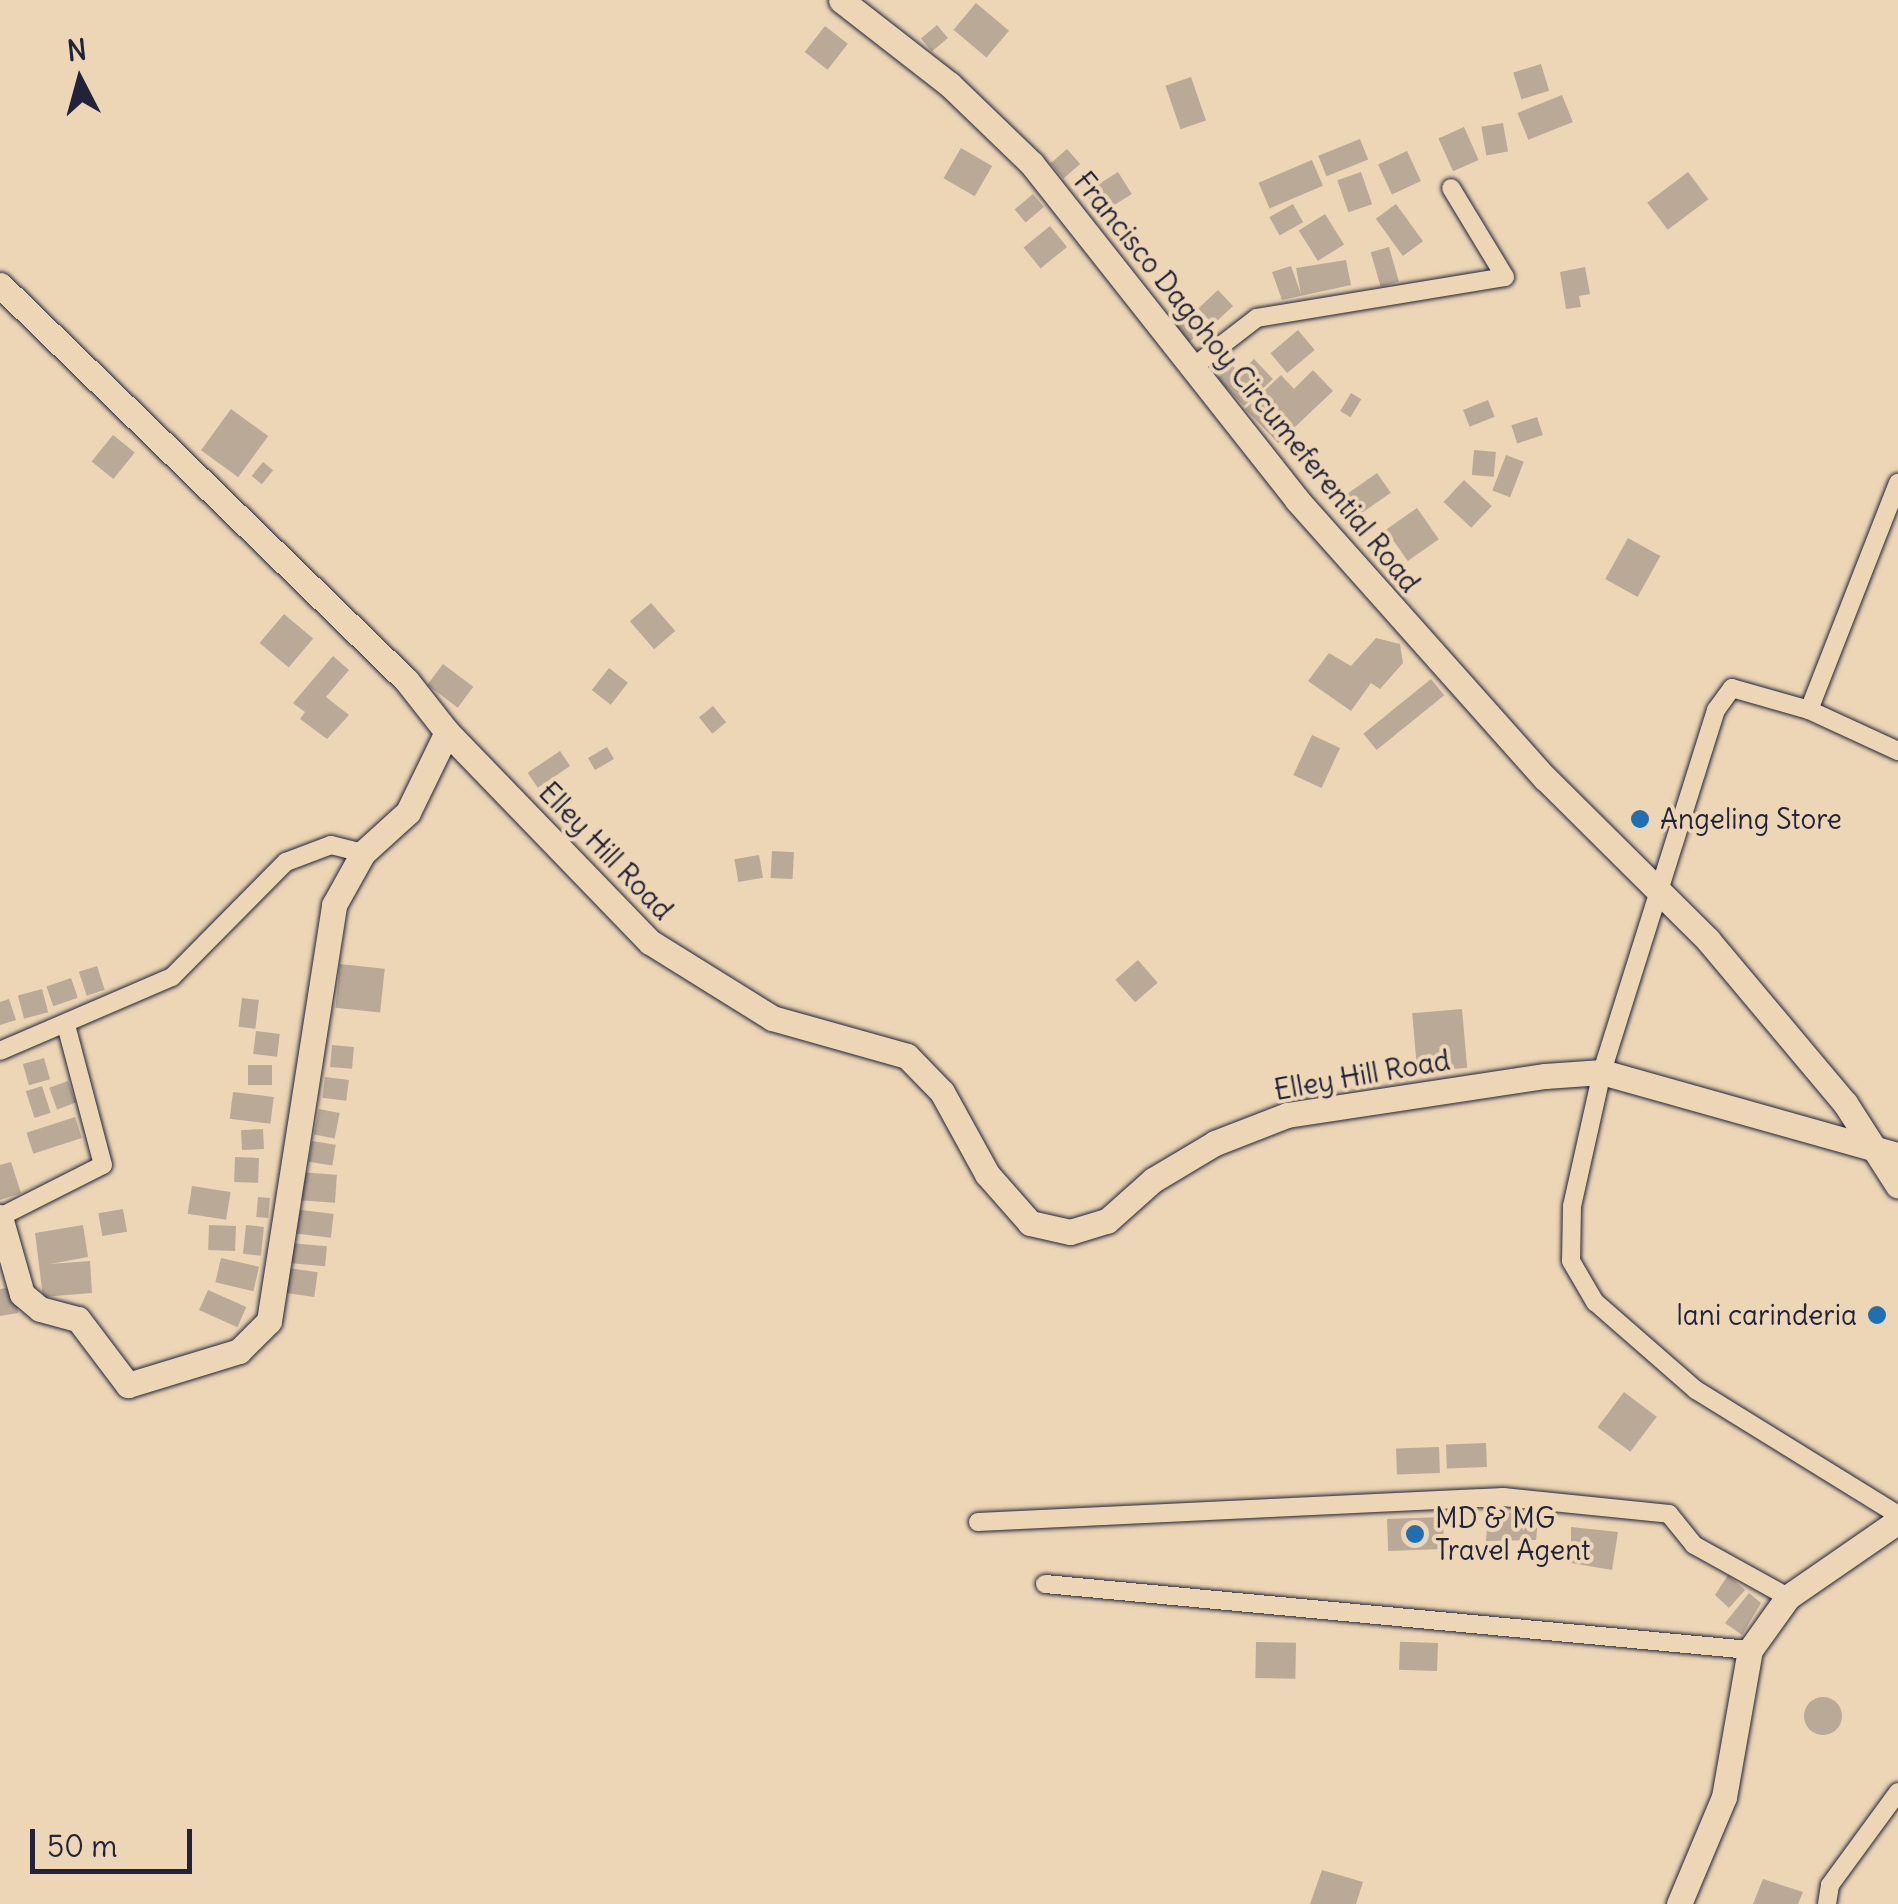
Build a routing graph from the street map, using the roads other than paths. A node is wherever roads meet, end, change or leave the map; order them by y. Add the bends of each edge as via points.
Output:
1 (840, 0) edge
2 (1451, 188) dead end
3 (0, 285) edge
4 (1192, 368) junction
5 (1898, 483) edge
6 (1809, 710) junction
7 (447, 732) junction
8 (1898, 751) edge
9 (363, 853) junction
10 (1656, 885) junction
11 (66, 1025) junction
12 (0, 1051) edge
13 (1602, 1072) junction
14 (1890, 1154) edge
15 (1898, 1186) edge
16 (1, 1217) edge
17 (1898, 1518) edge
18 (978, 1522) dead end
19 (1046, 1584) dead end
20 (1788, 1597) junction
21 (1750, 1650) junction
22 (1898, 1792) edge
23 (1679, 1904) edge
24 (1827, 1904) edge

1 - 4 street, Francisco Dagohoy Circumeferential Road via 948,84 1032,164
2 - 4 street via 1504,277 1256,318
3 - 7 street, Elley Hill Road via 407,681
4 - 10 street, Francisco Dagohoy Circumeferential Road via 1438,660 1545,778
5 - 6 street
6 - 8 street
6 - 10 street via 1732,688 1716,710
7 - 9 street via 408,812
7 - 13 street, Elley Hill Road via 650,942 772,1018 907,1056 942,1092 987,1174 1030,1223 1070,1232 1107,1221 1153,1180 1214,1144 1287,1115
9 - 11 street via 331,845 286,862 172,976
9 - 16 street via 334,905 269,1320 239,1350 128,1385 78,1319 40,1309 22,1294
10 - 13 street
10 - 14 street, Francisco Dagohoy Circumeferential Road
11 - 12 street
11 - 16 street via 104,1165
13 - 14 street, Elley Hill Road
13 - 17 street via 1572,1206 1571,1262 1595,1302 1696,1390
14 - 15 street, Francisco Dagohoy Circumeferential Road
17 - 20 street
18 - 20 street via 1503,1497 1669,1514 1694,1544
19 - 21 street
20 - 21 street
21 - 23 street via 1724,1797
22 - 24 street via 1830,1885

